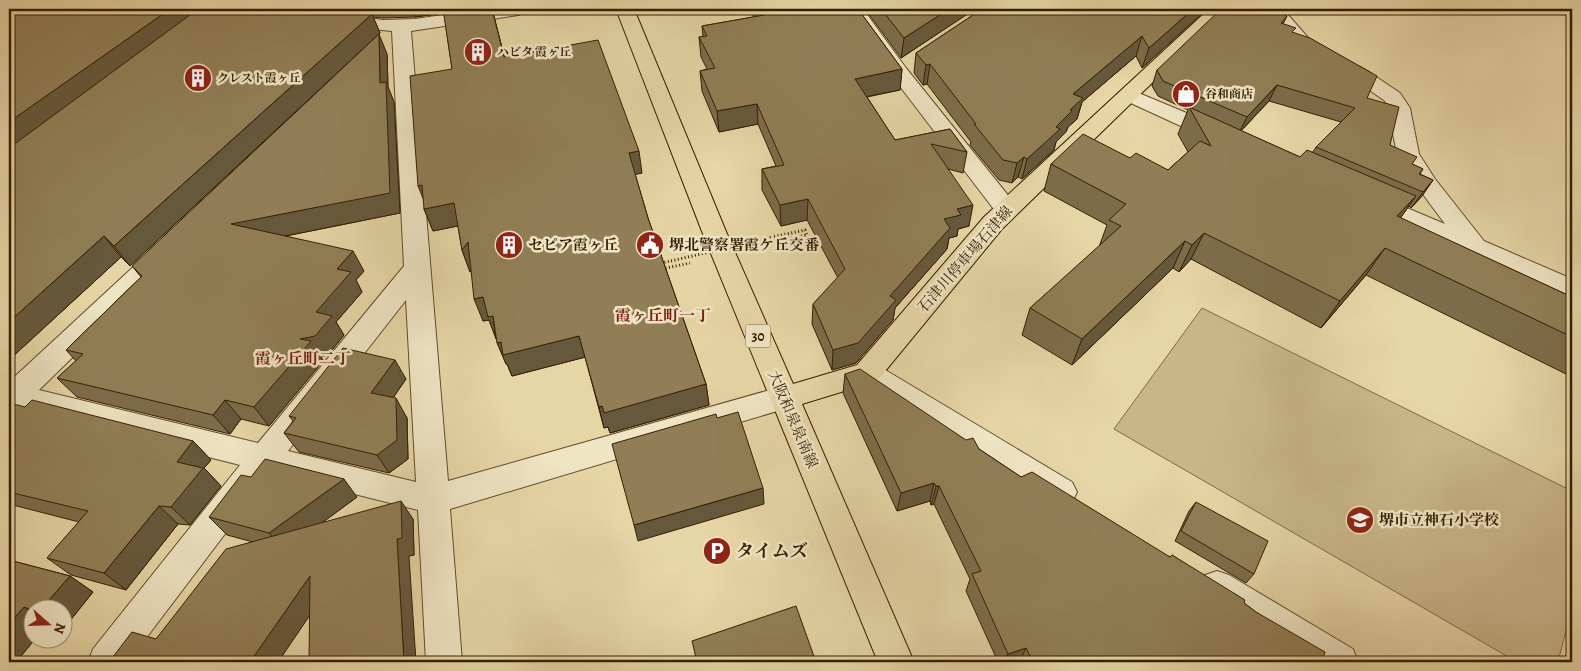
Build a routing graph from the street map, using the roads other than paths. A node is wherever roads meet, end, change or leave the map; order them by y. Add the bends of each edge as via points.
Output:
1 (518, 9) edge
2 (625, 9) edge
3 (854, 9) edge
4 (1219, 9) edge
5 (1273, 9) edge
6 (326, 18) edge
7 (401, 26) junction
8 (379, 46) edge
9 (1129, 95) junction
10 (1238, 143) edge
11 (1347, 190) edge
12 (1007, 210) junction
13 (186, 231) edge
14 (1474, 246) junction
15 (417, 268) junction
16 (1572, 290) edge
17 (867, 373) junction
18 (11, 397) edge
19 (784, 398) junction
20 (264, 458) junction
21 (432, 500) junction
22 (1087, 507) edge
23 (1196, 574) edge
24 (106, 662) edge
25 (444, 662) edge
26 (896, 662) edge
27 (1340, 662) edge

1 - 7 street
2 - 19 main road, 大阪和泉泉南線 / 30
3 - 12 street via 907,66
4 - 9 main road, 石津川停車場石津線
5 - 14 street via 1303,44 1393,97 1399,108 1408,154
6 - 7 street
7 - 8 street
7 - 15 street
9 - 10 street
9 - 12 main road, 石津川停車場石津線
11 - 14 street
12 - 17 main road, 石津川停車場石津線
13 - 18 street
14 - 16 street
15 - 20 street
15 - 21 street
17 - 19 main road
17 - 22 street
18 - 20 street
19 - 21 street
19 - 26 main road, 大阪和泉泉南線 / 30
20 - 21 street
20 - 24 street
21 - 25 street
23 - 27 street

